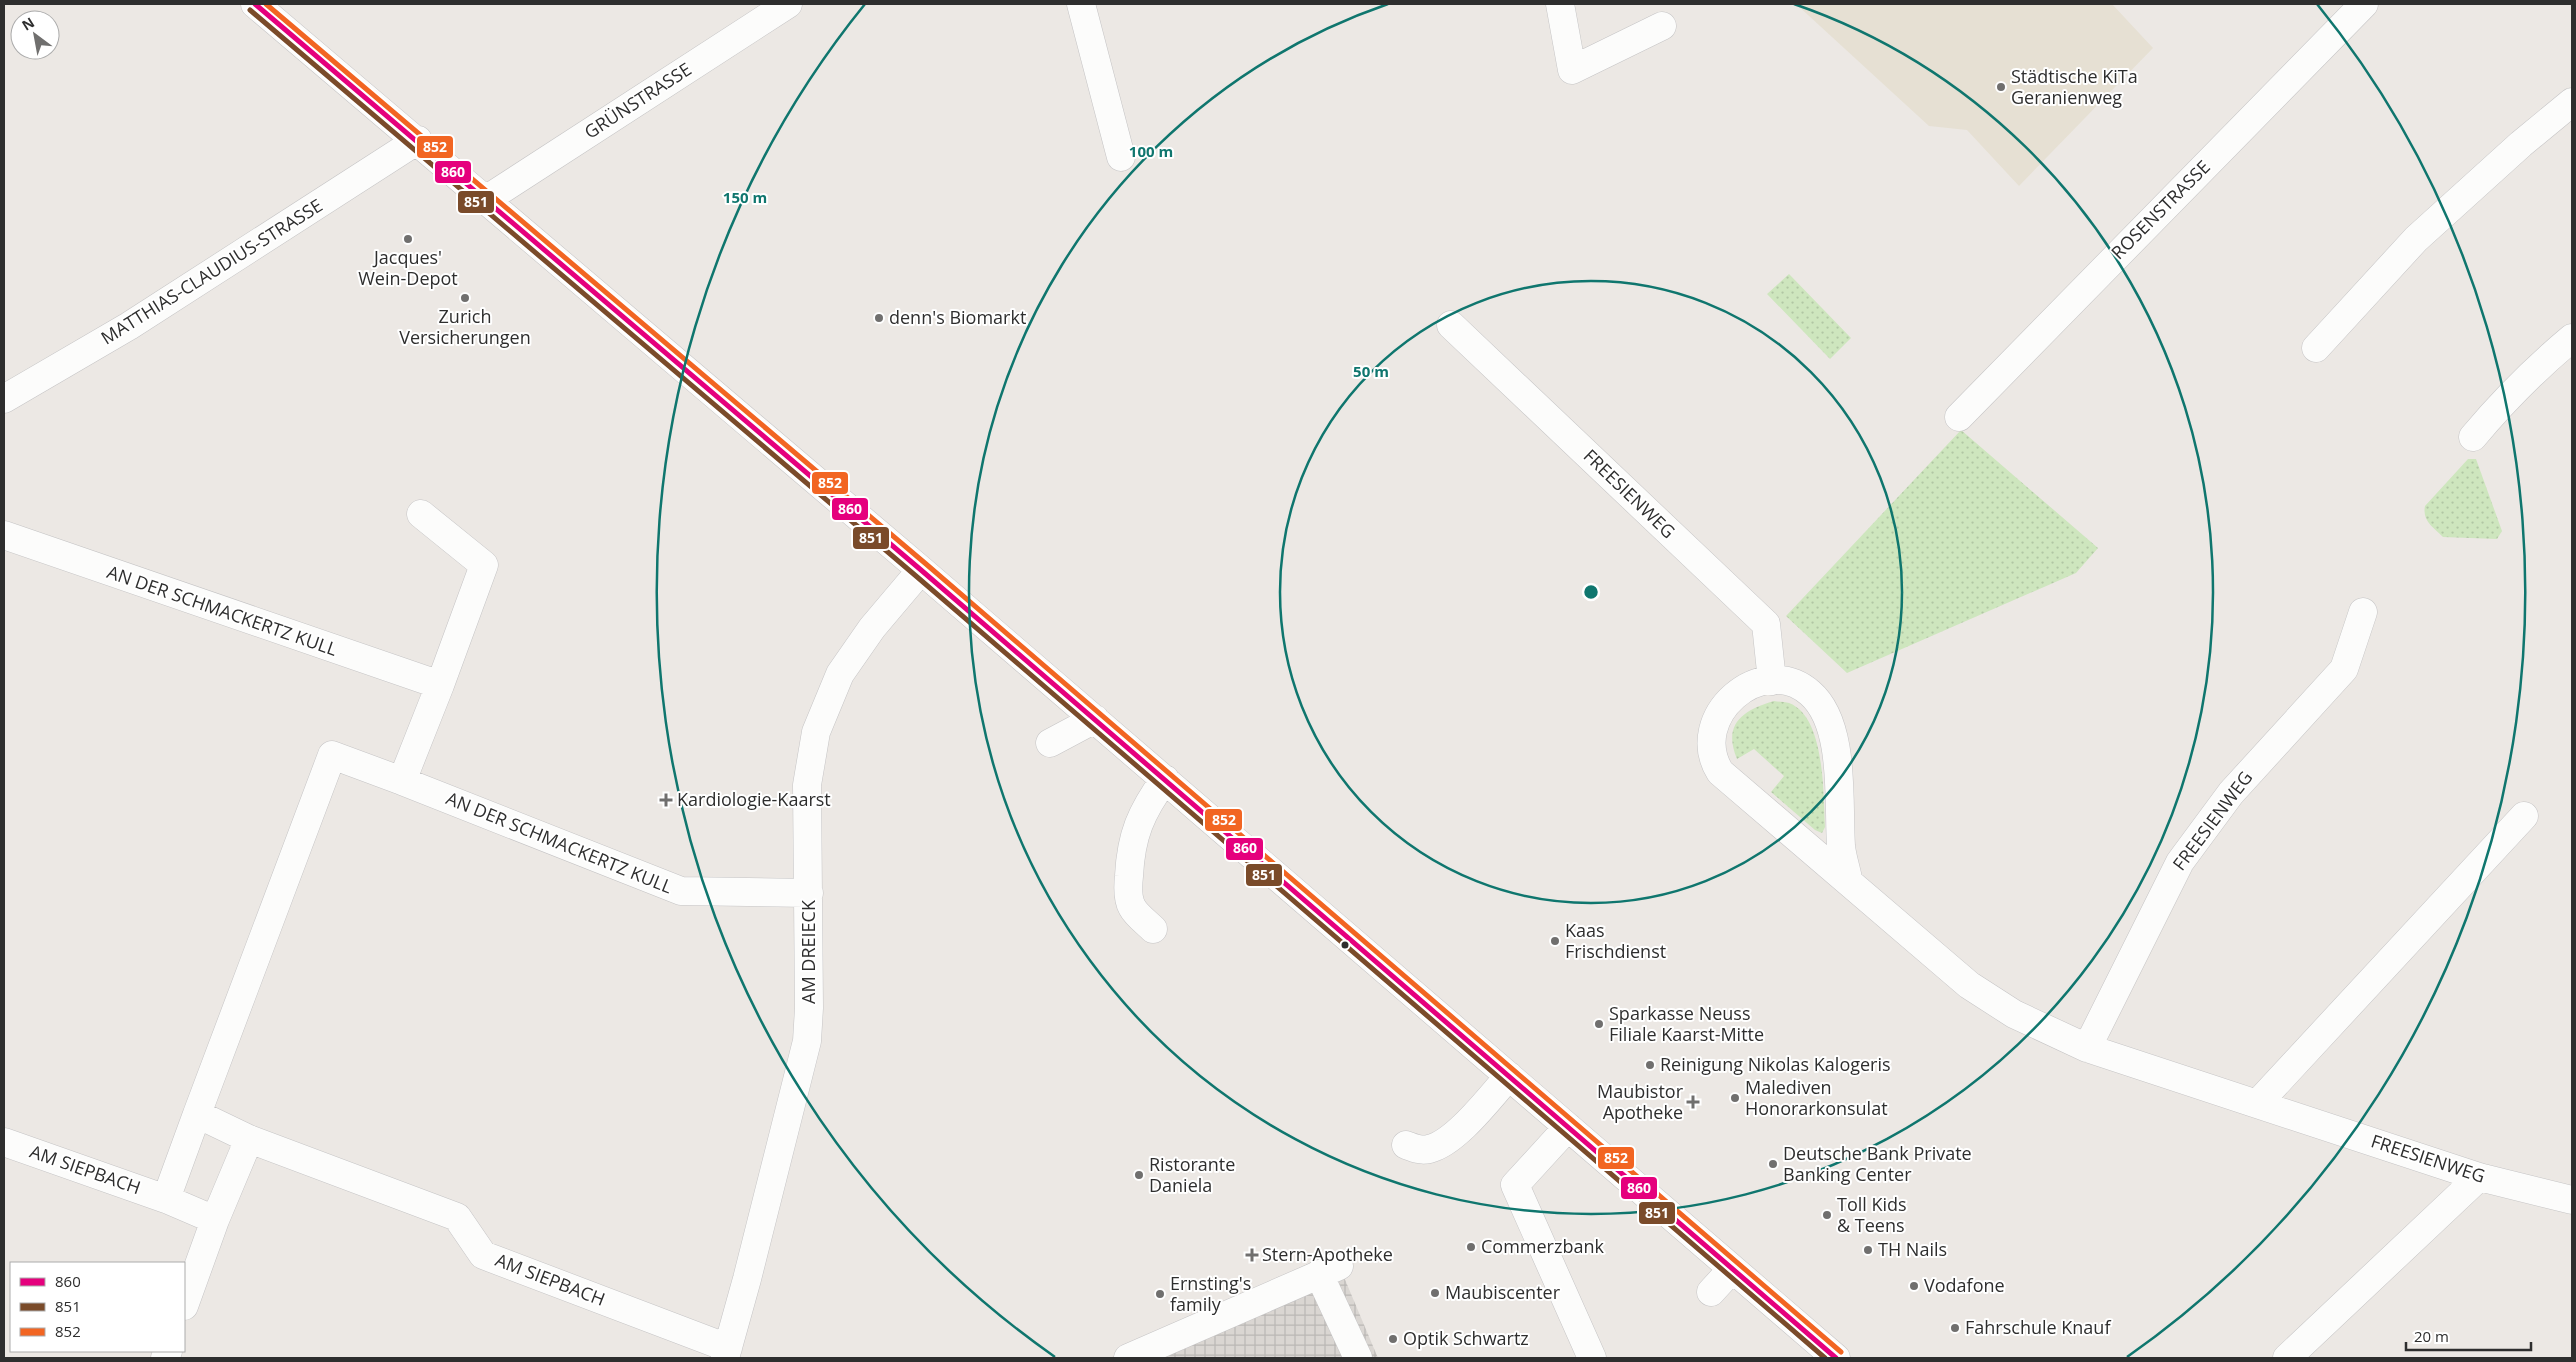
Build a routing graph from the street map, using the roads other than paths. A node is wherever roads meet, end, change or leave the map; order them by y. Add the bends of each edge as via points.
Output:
1 (255, 4) edge
2 (788, 4) edge
3 (1082, 4) edge
4 (1560, 4) edge
5 (2364, 4) edge
6 (1662, 26) dead end
7 (2572, 102) edge
8 (418, 140) junction
9 (1121, 157) dead end
10 (487, 199) junction
11 (1451, 325) dead end
12 (2572, 338) edge
13 (2316, 348) dead end
14 (4, 399) edge
15 (1959, 417) dead end
16 (2473, 437) dead end
17 (421, 514) dead end
18 (4, 535) edge
19 (921, 570) junction
20 (2362, 612) dead end
21 (1772, 681) junction
22 (440, 685) junction
23 (1095, 719) junction
24 (1050, 743) dead end
25 (1165, 779) junction
26 (402, 780) junction
27 (2524, 816) dead end
28 (1848, 879) junction
29 (809, 893) junction
30 (1153, 930) dead end
31 (2087, 1048) junction
32 (1509, 1076) junction
33 (2258, 1103) junction
34 (197, 1114) junction
35 (1568, 1127) junction
36 (249, 1139) junction
37 (4, 1142) edge
38 (1406, 1145) dead end
39 (2479, 1177) junction
40 (166, 1199) junction
41 (2572, 1200) edge
42 (215, 1220) junction
43 (1732, 1269) junction
44 (1711, 1292) dead end
45 (185, 1303) edge
46 (726, 1353) edge
47 (1128, 1358) edge
48 (1358, 1358) edge
49 (1592, 1358) edge
50 (1836, 1358) edge
51 (2288, 1358) edge

1 - 8 street
2 - 10 street, GRÜNSTRASSE
3 - 9 street
4 - 6 street via 1572,70
5 - 15 street, ROSENSTRASSE
7 - 13 street via 2416,240
8 - 10 street
8 - 14 street, MATTHIAS-CLAUDIUS-STRASSE via 129,326
10 - 19 street
11 - 21 street, FREESIENWEG via 1766,624
12 - 16 street via 2508,396
17 - 22 street via 484,566
18 - 22 street, AN DER SCHMACKERTZ KULL
19 - 23 street
19 - 29 street, AM DREIECK via 872,628 840,674 816,732 807,785
20 - 31 street, FREESIENWEG via 2344,669 2231,793 2180,862
21 - 28 street, FREESIENWEG via 1792,684 1810,693 1826,714 1837,763 1841,847
21 - 28 street, FREESIENWEG via 1743,688 1723,708 1712,733 1716,765 1728,780
22 - 26 street
23 - 24 street
23 - 25 street
25 - 30 street via 1145,806 1132,839 1129,871 1128,890 1132,907
25 - 32 street
26 - 29 street, AN DER SCHMACKERTZ KULL via 681,891
26 - 34 street, AN DER SCHMACKERTZ KULL via 332,755
27 - 33 street
28 - 31 street, FREESIENWEG via 1969,985 2014,1014
29 - 46 street, AM DREIECK via 810,1008 807,1041
31 - 33 street, FREESIENWEG
32 - 35 street
32 - 38 street via 1448,1139 1430,1149 1418,1150
33 - 39 street, FREESIENWEG
34 - 36 street, AM SIEPBACH
34 - 40 street
35 - 43 street
35 - 49 street via 1515,1185
36 - 42 street
36 - 46 street, AM SIEPBACH via 457,1217 483,1255
37 - 40 street, AM SIEPBACH
39 - 41 street, FREESIENWEG
39 - 51 street
40 - 42 street, AM SIEPBACH
42 - 45 street
43 - 44 street
43 - 50 street
47 - 48 street via 1329,1270

